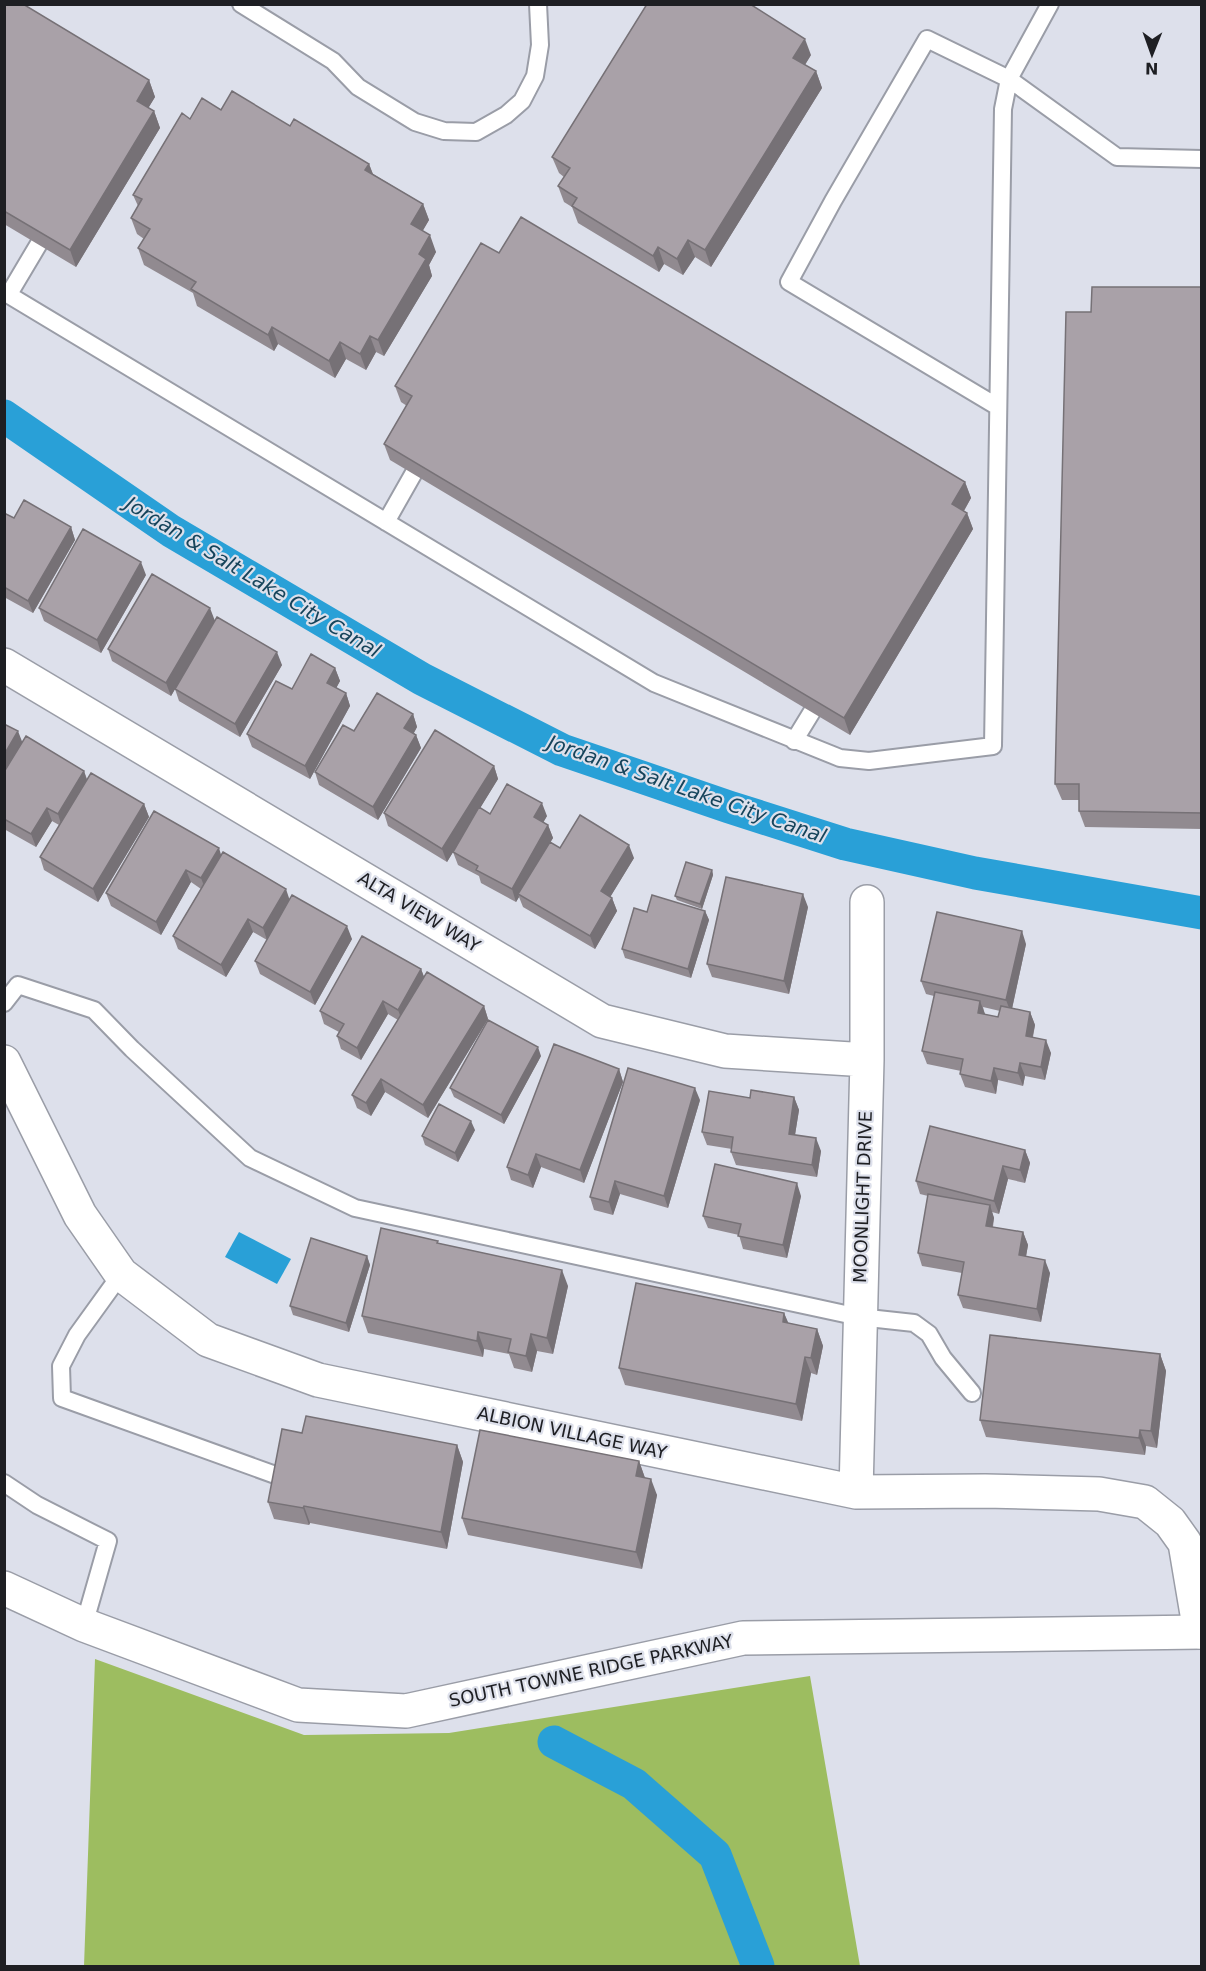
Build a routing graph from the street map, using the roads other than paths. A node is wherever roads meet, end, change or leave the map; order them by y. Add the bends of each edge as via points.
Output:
1 (241, 4) edge
2 (538, 4) edge
3 (1050, 4) edge
4 (1009, 79) junction
5 (1202, 159) edge
6 (56, 215) edge
7 (7, 293) edge
8 (998, 407) junction
9 (429, 446) edge
10 (386, 522) junction
11 (4, 665) edge
12 (834, 676) edge
13 (794, 741) junction
14 (867, 902) dead end
15 (4, 1003) edge
16 (867, 1060) junction
17 (4, 1062) edge
18 (120, 1274) junction
19 (859, 1317) junction
20 (972, 1394) dead end
21 (281, 1477) edge
22 (4, 1484) edge
23 (856, 1492) junction
24 (4, 1588) edge
25 (84, 1625) junction
26 (1201, 1632) edge

1 - 2 lane via 333,61 358,87 415,122 444,131 476,132 522,101 535,76 540,45
3 - 4 lane
4 - 5 lane via 1117,157
4 - 8 lane via 1003,109
4 - 8 lane via 927,39 789,282
6 - 7 lane
7 - 10 lane
8 - 13 lane via 993,746 869,761 840,758
9 - 10 lane
10 - 13 lane via 654,683
11 - 16 street, ALTA VIEW WAY via 603,1021 725,1051
12 - 13 lane
14 - 16 street, MOONLIGHT DRIVE
15 - 19 lane via 18,985 94,1010 250,1158 355,1208
16 - 19 street, MOONLIGHT DRIVE
17 - 18 street, ALBION VILLAGE WAY via 80,1215
18 - 21 lane via 61,1365 62,1398
18 - 23 street, ALBION VILLAGE WAY via 208,1340 318,1380
19 - 20 lane via 914,1323 929,1334
19 - 23 street, MOONLIGHT DRIVE
22 - 25 lane via 108,1541
23 - 26 street, ALBION VILLAGE WAY via 1099,1494 1145,1502 1170,1522 1185,1543
24 - 25 street, SOUTH TOWNE RIDGE PARKWAY
25 - 26 street, SOUTH TOWNE RIDGE PARKWAY via 298,1705 406,1711 743,1638

